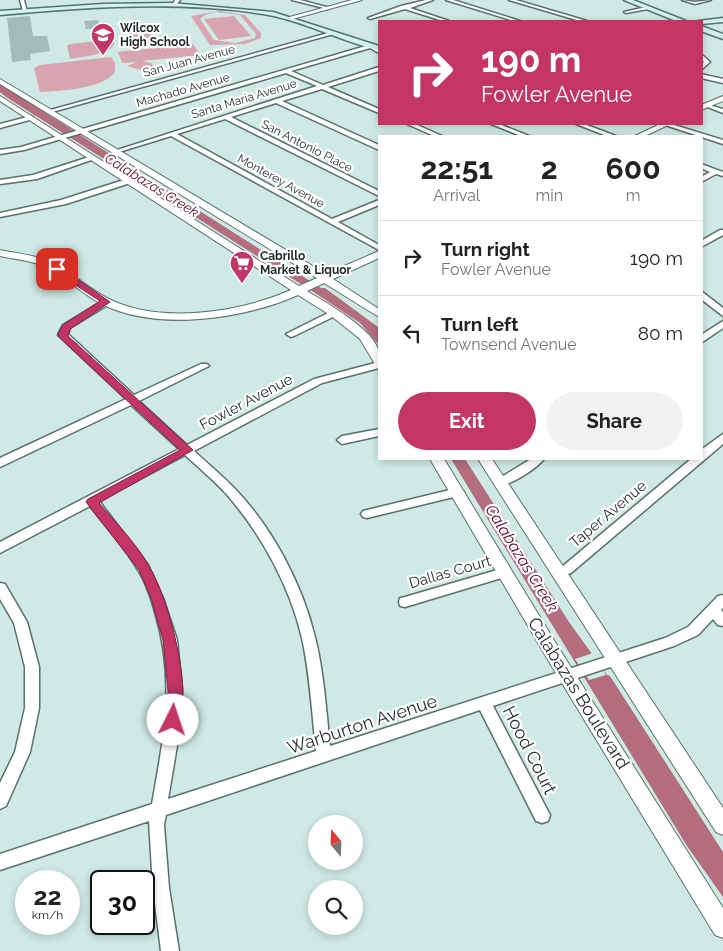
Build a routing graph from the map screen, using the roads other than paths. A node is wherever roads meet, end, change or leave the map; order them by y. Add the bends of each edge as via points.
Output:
1 (22, 0) edge
2 (294, 0) edge
3 (359, 0) edge
4 (431, 0) edge
5 (448, 0) edge
6 (511, 0) edge
7 (627, 0) edge
8 (684, 0) edge
9 (709, 0) edge
10 (176, 1) edge
11 (328, 8) junction
12 (403, 8) junction
13 (646, 8) junction
14 (25, 11) junction
15 (626, 12) dead end
16 (0, 13) edge
17 (290, 18) junction
18 (443, 20) edge
19 (515, 20) edge
20 (581, 20) edge
21 (679, 20) edge
22 (723, 20) edge
23 (378, 22) edge
24 (703, 22) edge
25 (703, 29) edge
26 (334, 33) junction
27 (723, 37) edge
28 (376, 48) edge
29 (378, 69) edge
30 (286, 71) junction
31 (366, 73) junction
32 (703, 76) edge
33 (378, 78) edge
34 (0, 81) edge
35 (723, 81) edge
36 (322, 87) junction
37 (723, 98) edge
38 (2, 101) edge
39 (276, 101) junction
40 (704, 106) edge
41 (723, 110) edge
42 (50, 111) junction
43 (378, 111) edge
44 (225, 117) junction
45 (31, 118) junction
46 (412, 125) edge
47 (497, 125) edge
48 (582, 125) edge
49 (664, 125) edge
50 (669, 125) edge
51 (0, 126) edge
52 (80, 132) junction
53 (172, 134) junction
54 (437, 135) edge
55 (523, 135) edge
56 (611, 135) edge
57 (641, 135) edge
58 (701, 135) edge
59 (703, 136) edge
60 (63, 137) junction
61 (723, 142) edge
62 (378, 148) edge
63 (117, 151) junction
64 (0, 152) edge
65 (92, 158) junction
66 (703, 167) edge
67 (719, 173) edge
68 (703, 179) edge
69 (127, 180) junction
70 (0, 182) edge
71 (378, 194) edge
72 (378, 202) edge
73 (0, 215) edge
74 (332, 222) junction
75 (723, 232) edge
76 (703, 244) edge
77 (378, 247) edge
78 (0, 253) edge
79 (378, 254) edge
80 (325, 279) junction
81 (306, 287) junction
82 (703, 296) edge
83 (106, 302) junction
84 (334, 313) junction
85 (378, 313) edge
86 (723, 313) edge
87 (723, 324) edge
88 (290, 334) dead end
89 (703, 339) edge
90 (378, 359) edge
91 (378, 365) edge
92 (204, 366) dead end
93 (132, 400) junction
94 (378, 432) edge
95 (723, 438) edge
96 (342, 440) dead end
97 (187, 450) junction
98 (703, 455) edge
99 (438, 460) edge
100 (486, 460) edge
101 (537, 460) edge
102 (698, 460) edge
103 (0, 463) edge
104 (501, 482) junction
105 (458, 492) junction
106 (92, 502) junction
107 (367, 514) dead end
108 (0, 548) edge
109 (560, 572) junction
110 (504, 573) junction
111 (0, 588) edge
112 (405, 602) dead end
113 (718, 605) edge
114 (723, 621) edge
115 (608, 662) junction
116 (575, 672) junction
117 (484, 703) junction
118 (324, 756) junction
119 (0, 801) edge
120 (159, 810) junction
121 (542, 815) dead end
122 (723, 825) edge
123 (0, 862) edge
124 (723, 926) edge
125 (170, 951) edge

1 - 14 street
2 - 11 street
3 - 11 street
4 - 12 street
5 - 19 street
6 - 20 street
7 - 13 main road
8 - 9 street via 696,3
10 - 14 main road
10 - 17 main road
11 - 17 street
12 - 18 street
12 - 23 street via 370,18
13 - 15 street
13 - 21 main road
14 - 16 main road
17 - 26 main road
22 - 24 main road
25 - 27 main road
26 - 28 main road
26 - 42 street, San Juan Avenue
28 - 30 street, Machado Avenue
29 - 31 street, Santa Maria Avenue
30 - 36 street
30 - 52 street, Machado Avenue
31 - 33 street
31 - 36 street, Santa Maria Avenue
32 - 35 street
34 - 42 street
36 - 39 street, Santa Maria Avenue
36 - 43 street
37 - 40 street
38 - 45 street
39 - 44 street, Santa Maria Avenue
39 - 62 street
40 - 41 street
42 - 52 street
44 - 53 street, Santa Maria Avenue
44 - 71 street, San Antonio Place
45 - 51 street
45 - 60 street
46 - 54 street
47 - 55 street
48 - 56 street
49 - 57 street
50 - 58 street
52 - 60 street, Machado Avenue
52 - 63 street
53 - 63 street, Santa Maria Avenue
53 - 74 street, Monterey Avenue
59 - 61 street
60 - 64 street, Machado Avenue
60 - 65 street
63 - 80 street
65 - 69 street
65 - 70 street via 34,177
66 - 67 street
67 - 68 street
69 - 73 street via 63,202
69 - 81 street
72 - 74 street
74 - 77 street, Monterey Avenue
75 - 76 street
78 - 83 street via 45,263
79 - 80 street
80 - 81 street
80 - 85 street
81 - 83 street via 273,302 244,310 200,316 155,314
81 - 84 street
82 - 86 street
83 - 93 street via 66,327 62,335
84 - 88 street
84 - 90 street via 364,338
87 - 89 street
91 - 97 street, Fowler Avenue via 318,381
92 - 93 street
93 - 97 street
93 - 103 street
94 - 96 street
95 - 98 street, Taper Avenue
97 - 106 street, Fowler Avenue
97 - 118 street via 256,521 295,594 308,637
99 - 105 street, Calabazas Boulevard
100 - 104 street
101 - 104 street
102 - 109 street, Taper Avenue via 567,570
104 - 109 street
105 - 107 street
105 - 110 street, Calabazas Boulevard
106 - 108 street, Fowler Avenue
106 - 120 street via 144,568 170,640 175,691 172,734
109 - 115 street
110 - 112 street, Dallas Court
110 - 116 street, Calabazas Boulevard
111 - 119 street via 20,622 32,667 32,708 24,743
113 - 114 street
113 - 115 street, Warburton Avenue via 693,631
115 - 116 street, Warburton Avenue
115 - 122 street
116 - 117 street, Warburton Avenue
116 - 124 street, Calabazas Boulevard
117 - 118 street, Warburton Avenue
117 - 121 street, Hood Court
118 - 120 street, Warburton Avenue
120 - 123 street, Warburton Avenue
120 - 125 street via 156,825

